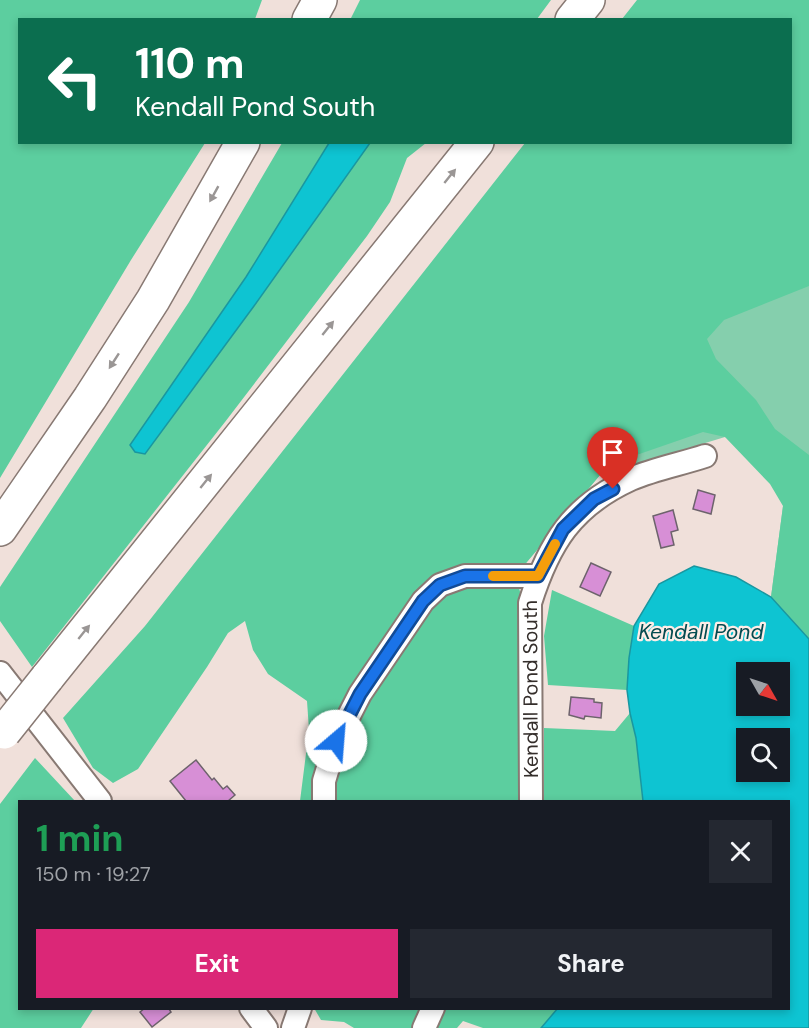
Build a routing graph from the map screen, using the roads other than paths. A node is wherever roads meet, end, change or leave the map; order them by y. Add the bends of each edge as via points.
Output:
1 (320, 0) edge
2 (588, 0) edge
3 (310, 18) edge
4 (574, 18) edge
5 (242, 144) edge
6 (475, 144) edge
7 (705, 456) dead end
8 (0, 529) edge
9 (538, 576) junction
10 (0, 673) edge
11 (2, 734) edge
12 (99, 800) edge
13 (324, 800) edge
14 (531, 800) edge
15 (252, 1010) edge
16 (299, 1010) edge
17 (432, 1010) edge
18 (266, 1028) edge
19 (293, 1028) edge
20 (424, 1028) edge

1 - 3 highway
2 - 4 highway
5 -> 8 highway via 153,300
11 -> 6 highway, bridge
7 - 9 street, Kendall Pond South via 632,478 594,499 563,529
9 - 13 street via 465,576 440,585 423,601 360,694 336,741 324,781
9 - 14 street, Kendall Pond South via 530,603
10 - 12 street
15 - 18 street
16 - 19 street
17 - 20 street

